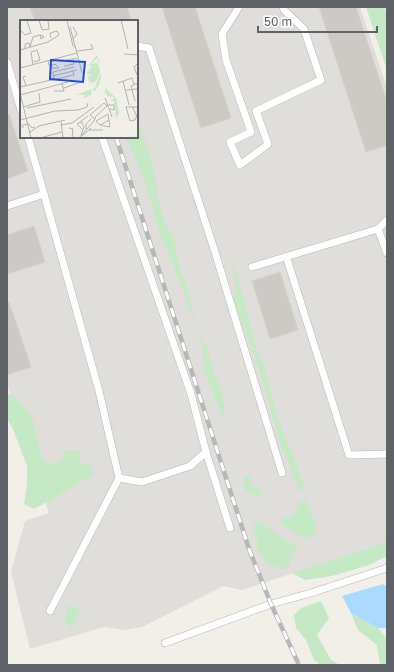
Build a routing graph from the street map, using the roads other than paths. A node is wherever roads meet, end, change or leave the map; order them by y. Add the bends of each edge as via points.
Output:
1 (239, 7) edge
2 (283, 7) edge
3 (138, 46) edge
4 (7, 62) edge
5 (20, 78) edge
6 (13, 81) junction
7 (20, 106) edge
8 (28, 138) edge
9 (102, 138) edge
10 (44, 194) junction
11 (7, 206) edge
12 (387, 220) edge
13 (378, 229) junction
14 (387, 253) edge
15 (286, 256) junction
16 (252, 267) dead end
17 (206, 452) junction
18 (387, 454) edge
19 (282, 473) dead end
20 (119, 478) junction
21 (230, 528) dead end
22 (387, 568) edge
23 (50, 611) dead end
24 (165, 643) dead end

1 - 2 lane via 222,34 226,60 251,132 230,142 240,165 268,144 256,111 321,80 304,29
3 - 19 lane via 149,48
4 - 6 lane
5 - 6 lane
6 - 7 lane
8 - 10 lane
9 - 17 lane via 191,394
10 - 11 lane
10 - 20 lane via 99,391
12 - 13 lane
13 - 14 lane
13 - 15 lane
15 - 16 lane
15 - 18 lane via 349,455
17 - 20 lane via 190,466 142,482
17 - 21 lane
20 - 23 lane
22 - 24 lane via 271,604

